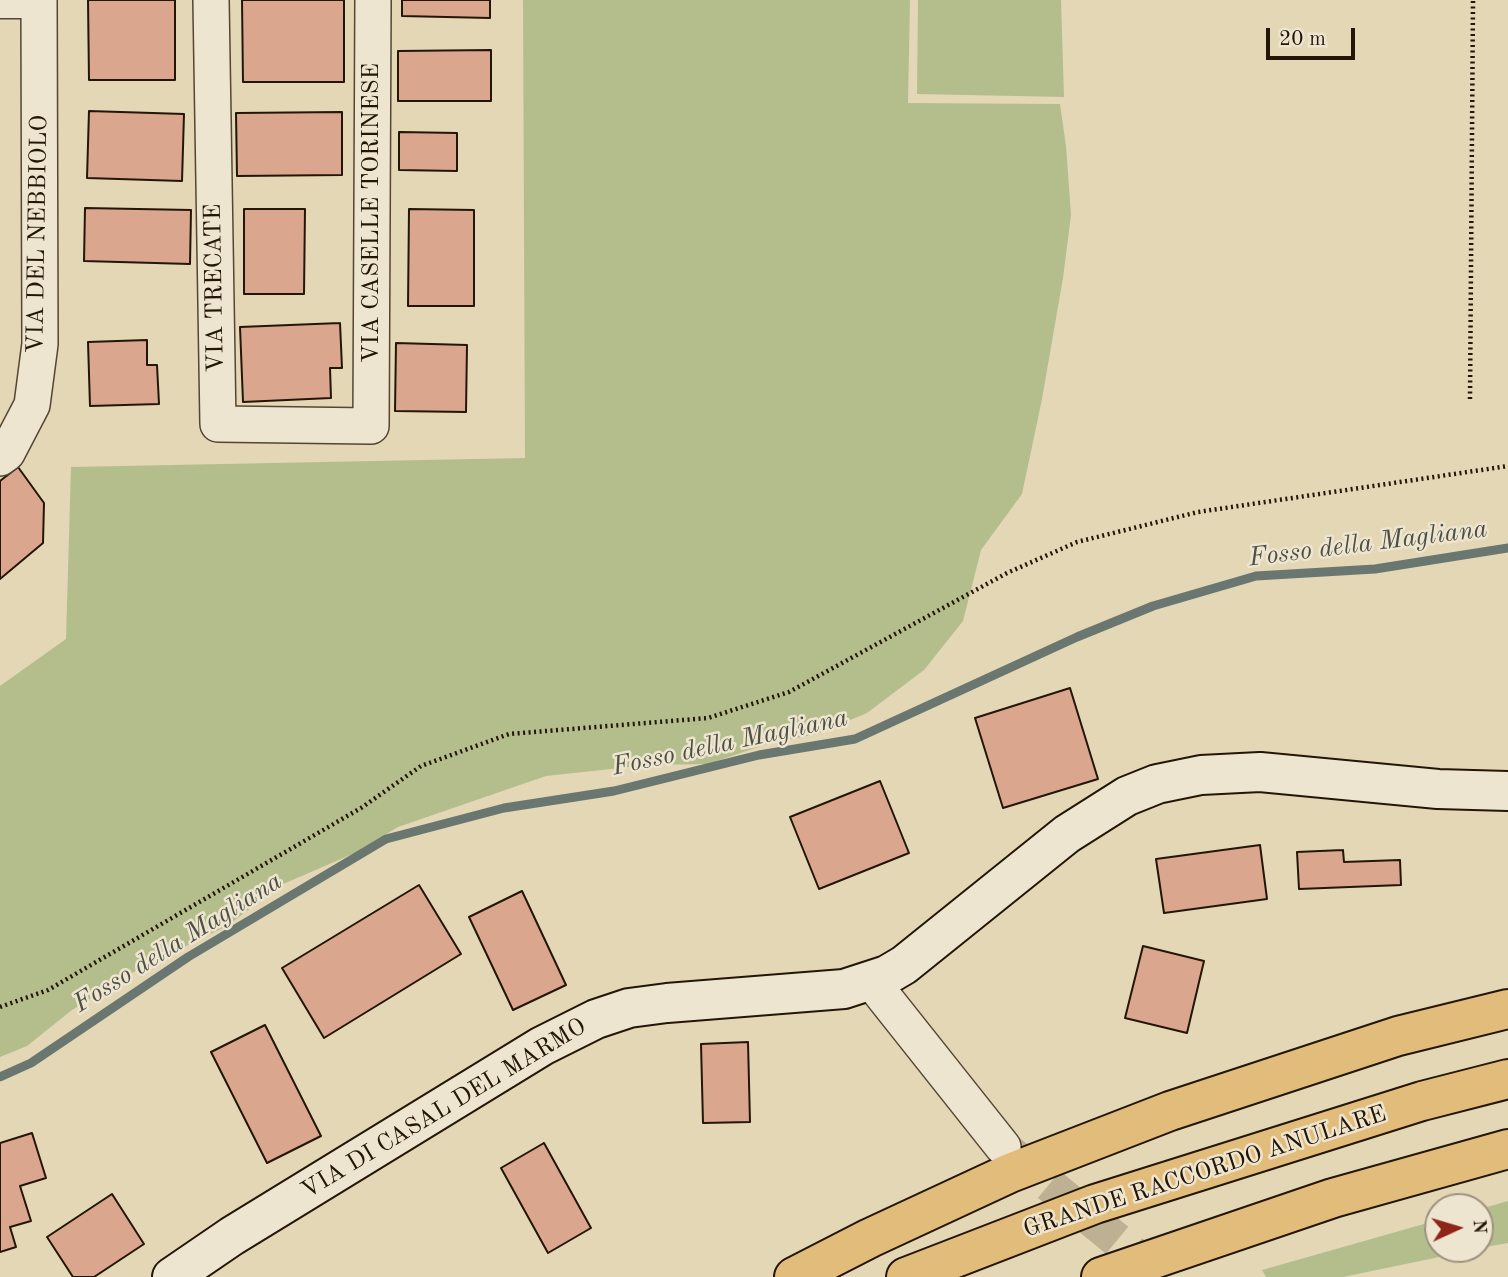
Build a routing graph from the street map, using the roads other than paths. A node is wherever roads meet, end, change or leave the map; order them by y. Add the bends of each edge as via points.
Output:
1 (211, 0) edge
2 (373, 0) edge
3 (39, 4) edge
4 (0, 9) edge
5 (372, 426) joint
6 (0, 458) edge
7 (1508, 792) edge
8 (872, 982) junction
9 (1508, 1009) edge
10 (1508, 1079) edge
11 (1003, 1147) tunnel mouth
12 (1508, 1149) edge
13 (172, 1277) edge
14 (794, 1277) edge
15 (906, 1277) edge
16 (1101, 1277) edge

1 - 5 street, VIA TRECATE via 218,424
2 - 5 street, VIA CASELLE TORINESE
3 - 4 lane
3 - 6 street, VIA DEL NEBBIOLO via 40,344 32,405
7 - 8 main road, VIA DI CASAL DEL MARMO via 1260,772 1168,781 1127,796 1068,834 904,965
8 - 11 street
8 - 13 main road, VIA DI CASAL DEL MARMO via 844,989 648,1005 596,1019 542,1046
9 - 14 highway via 1398,1036 1170,1111 1010,1173
10 - 15 highway, GRANDE RACCORDO ANULARE via 1409,1105 1095,1204
12 - 16 highway via 1333,1198

